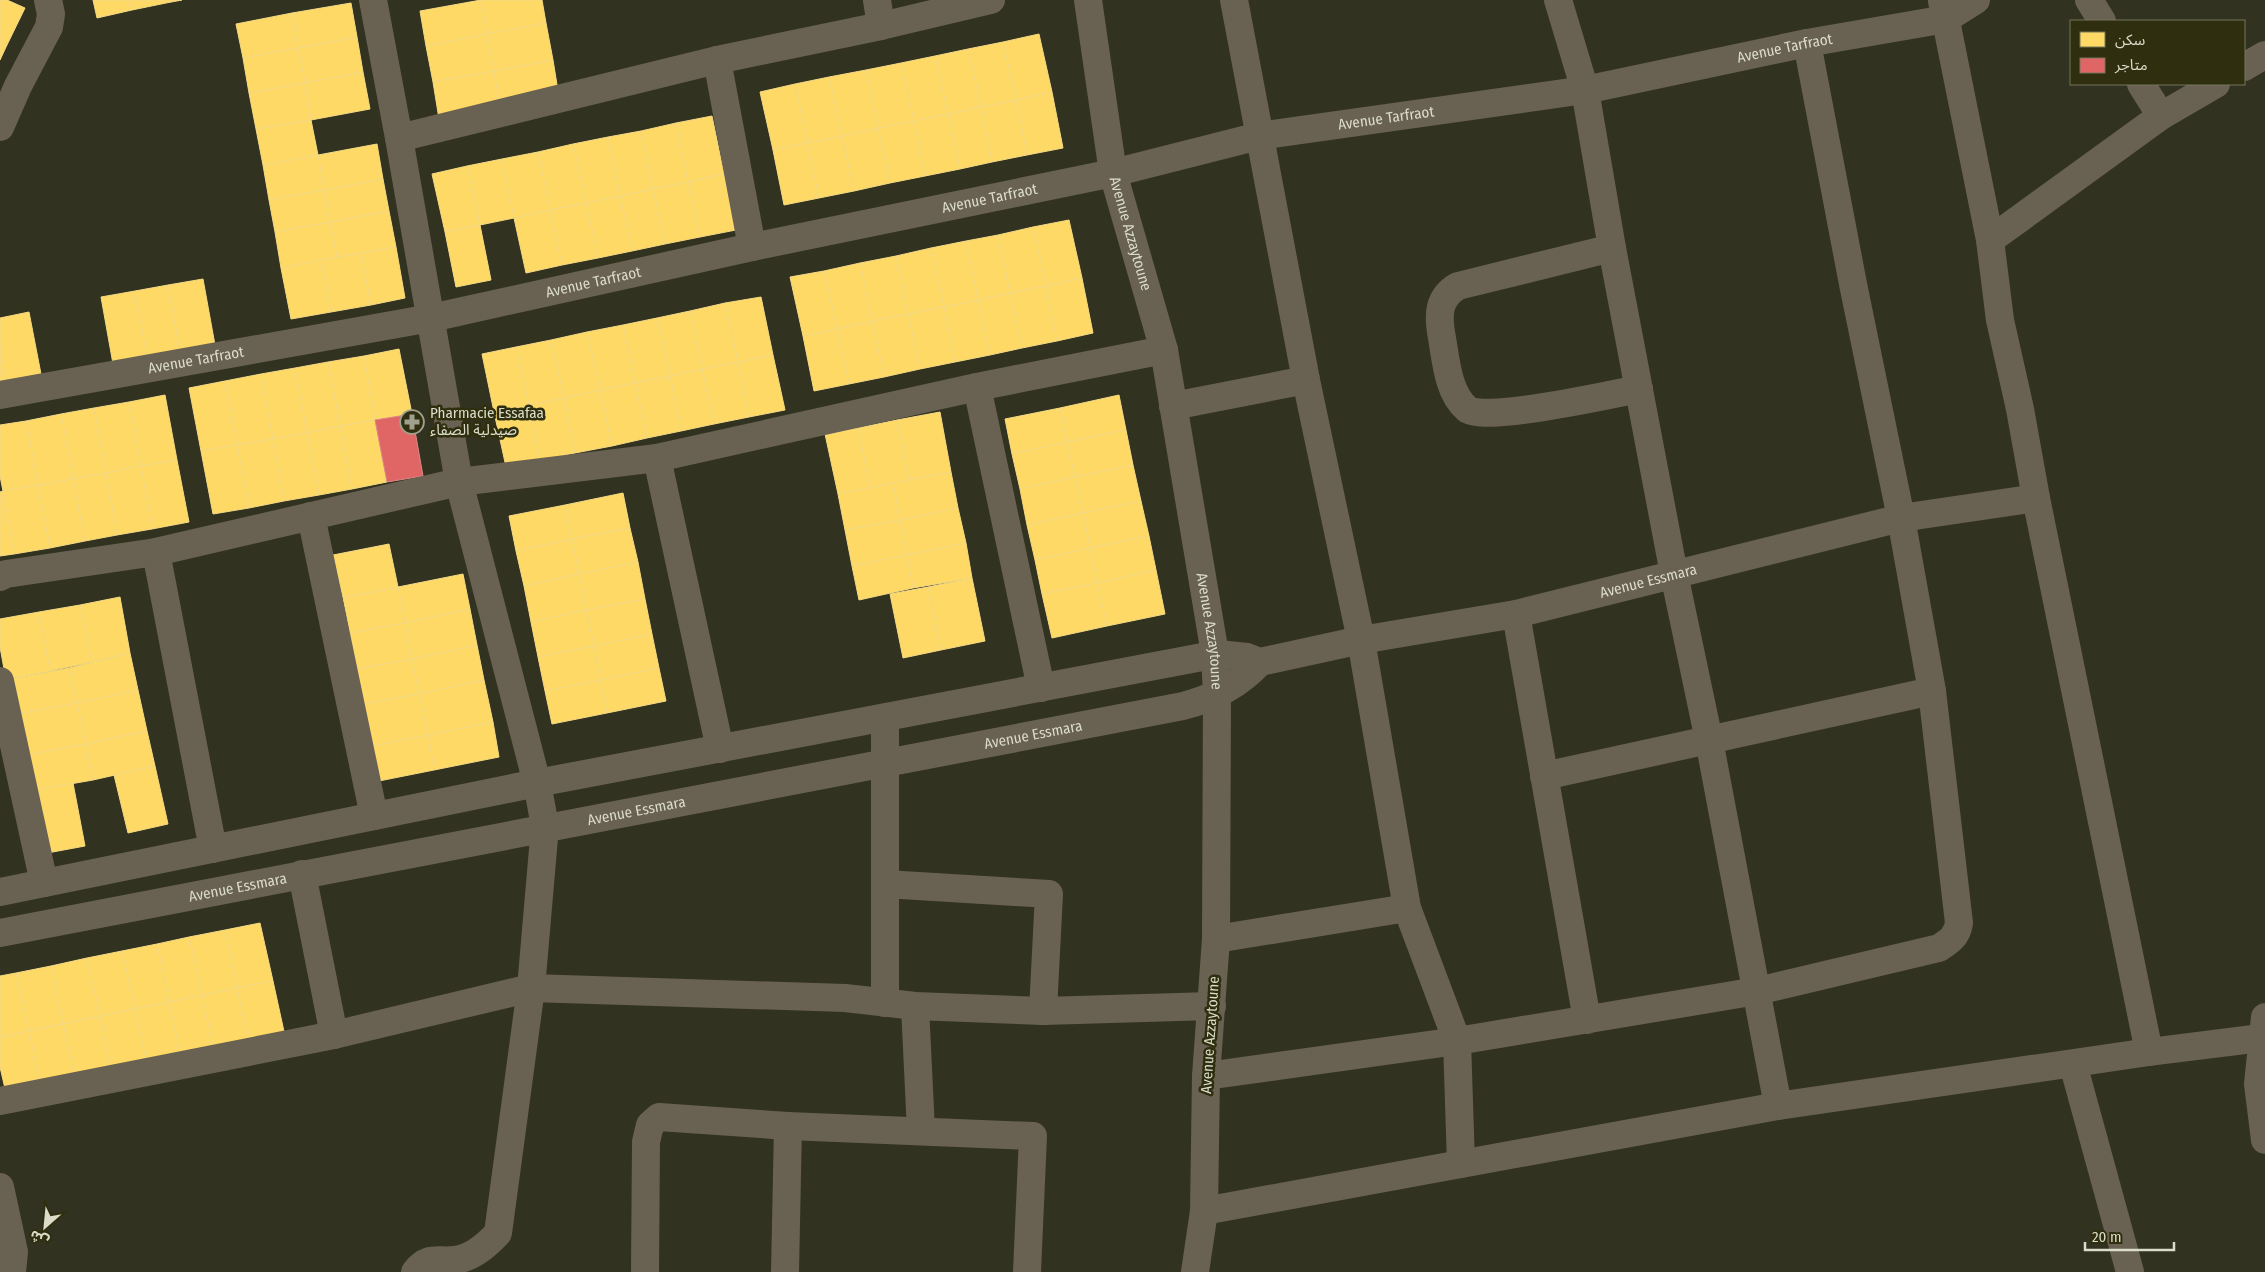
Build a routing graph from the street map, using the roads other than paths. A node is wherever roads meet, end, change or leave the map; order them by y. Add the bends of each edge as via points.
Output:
1 (48, 0) edge
2 (372, 0) edge
3 (991, 0) edge
4 (1088, 0) edge
5 (1234, 0) edge
6 (1558, 0) edge
7 (1976, 0) edge
8 (2089, 0) edge
9 (1944, 10) edge
10 (879, 13) edge
11 (2101, 20) edge
12 (1807, 43) junction
13 (2265, 55) edge
14 (717, 60) junction
15 (2245, 66) edge
16 (2141, 85) edge
17 (2214, 85) edge
18 (1585, 90) junction
19 (2161, 116) junction
20 (0, 127) edge
21 (1259, 136) junction
22 (399, 138) junction
23 (1113, 173) junction
24 (1990, 240) junction
25 (752, 247) junction
26 (1612, 248) junction
27 (431, 318) junction
28 (1164, 350) junction
29 (1306, 380) junction
30 (976, 386) junction
31 (1639, 389) junction
32 (0, 395) edge
33 (1174, 406) junction
34 (657, 458) junction
35 (459, 482) junction
36 (2036, 498) junction
37 (311, 516) junction
38 (1901, 518) junction
39 (156, 552) junction
40 (1674, 574) junction
41 (0, 577) edge
42 (1516, 614) junction
43 (1361, 640) junction
44 (1216, 654) junction
45 (1260, 662) junction
46 (0, 681) edge
47 (1041, 688) junction
48 (1932, 691) junction
49 (1217, 695) junction
50 (885, 718) junction
51 (1709, 740) junction
52 (720, 749) junction
53 (885, 762) junction
54 (1544, 776) junction
55 (537, 783) junction
56 (374, 816) junction
57 (545, 826) junction
58 (213, 849) junction
59 (302, 874) junction
60 (44, 883) junction
61 (885, 884) junction
62 (0, 892) edge
63 (1407, 908) junction
64 (0, 933) edge
65 (1216, 939) junction
66 (530, 988) junction
67 (1758, 991) junction
68 (885, 1003) junction
69 (915, 1006) junction
70 (1212, 1006) junction
71 (1043, 1011) junction
72 (1587, 1020) junction
73 (2263, 1027) edge
74 (334, 1035) junction
75 (1457, 1041) junction
76 (2149, 1052) junction
77 (2073, 1064) junction
78 (1206, 1076) junction
79 (0, 1101) edge
80 (1778, 1106) junction
81 (788, 1126) junction
82 (920, 1131) junction
83 (2265, 1140) edge
84 (1461, 1164) junction
85 (0, 1187) edge
86 (1204, 1211) junction
87 (12, 1272) edge
88 (415, 1272) edge
89 (645, 1272) edge
90 (785, 1272) edge
91 (1027, 1272) edge
92 (1196, 1272) edge
93 (2130, 1272) edge

1 - 20 street via 50,27
2 - 22 street
3 - 10 street
4 - 23 street, Avenue Azzaytoune
5 - 21 street
6 - 18 street
7 - 9 street, Avenue Tarfraot
8 - 11 street
9 - 12 street, Avenue Tarfraot
9 - 24 street
10 - 14 street
12 - 18 street, Avenue Tarfraot
12 - 38 street via 1852,284
13 - 15 street
14 - 22 street
14 - 25 street
16 - 19 street
17 - 19 street
18 - 21 street, Avenue Tarfraot
18 - 26 street
19 - 24 street
21 - 23 street, Avenue Tarfraot
21 - 29 street
22 - 27 street
23 - 25 street, Avenue Tarfraot
23 - 28 street, Avenue Azzaytoune
24 - 36 street via 2000,320
25 - 27 street, Avenue Tarfraot
26 - 31 street
26 - 31 street via 1450,290 1443,299 1439,314 1445,358 1456,394 1474,413 1506,412
27 - 32 street, Avenue Tarfraot
27 - 35 street
28 - 30 street
28 - 33 street, Avenue Azzaytoune
29 - 33 street
29 - 43 street
30 - 34 street
30 - 47 street
31 - 40 street
33 - 44 street, Avenue Azzaytoune
34 - 35 street
34 - 52 street
35 - 37 street
35 - 55 street
36 - 38 street, Avenue Essmara
36 - 76 street
37 - 39 street
37 - 56 street
38 - 40 street, Avenue Essmara
38 - 48 street
39 - 41 street
39 - 58 street
40 - 42 street, Avenue Essmara
40 - 51 street
42 - 43 street, Avenue Essmara
42 - 54 street
43 - 45 street, Avenue Essmara
43 - 63 street
44 - 45 street, Avenue Essmara via 1233,654
44 - 47 street, Avenue Essmara
44 - 49 street, Avenue Azzaytoune
45 - 49 street, Avenue Essmara via 1235,685
46 - 60 street
47 - 50 street, Avenue Essmara
48 - 51 street
48 - 67 street via 1958,931 1939,948
49 - 53 street, Avenue Essmara via 1183,706
49 - 65 street, Avenue Azzaytoune
50 - 52 street, Avenue Essmara
50 - 53 street
51 - 54 street
51 - 67 street
52 - 55 street, Avenue Essmara
53 - 57 street, Avenue Essmara
53 - 61 street
54 - 72 street
55 - 56 street, Avenue Essmara
55 - 57 street
56 - 58 street, Avenue Essmara
57 - 59 street, Avenue Essmara
57 - 66 street
58 - 60 street, Avenue Essmara
59 - 64 street, Avenue Essmara
59 - 74 street
60 - 62 street, Avenue Essmara
61 - 68 street
61 - 71 street via 1048,894
63 - 65 street
63 - 75 street
65 - 70 street, Avenue Azzaytoune
66 - 68 street via 845,998
66 - 74 street
66 - 88 street via 498,1233 486,1247 456,1260 430,1260
67 - 72 street
67 - 80 street
68 - 69 street
69 - 71 street
69 - 82 street
70 - 71 street
70 - 78 street, Avenue Azzaytoune
72 - 75 street
73 - 76 street
73 - 83 street via 2258,1084
74 - 79 street
75 - 78 street
75 - 84 street
76 - 77 street
77 - 80 street
77 - 93 street
78 - 86 street, Avenue Azzaytoune
80 - 84 street
81 - 82 street
81 - 89 street via 656,1118 650,1125 646,1142
81 - 90 street
82 - 91 street via 1033,1136
84 - 86 street
85 - 87 street via 14,1252
86 - 92 street, Avenue Azzaytoune

